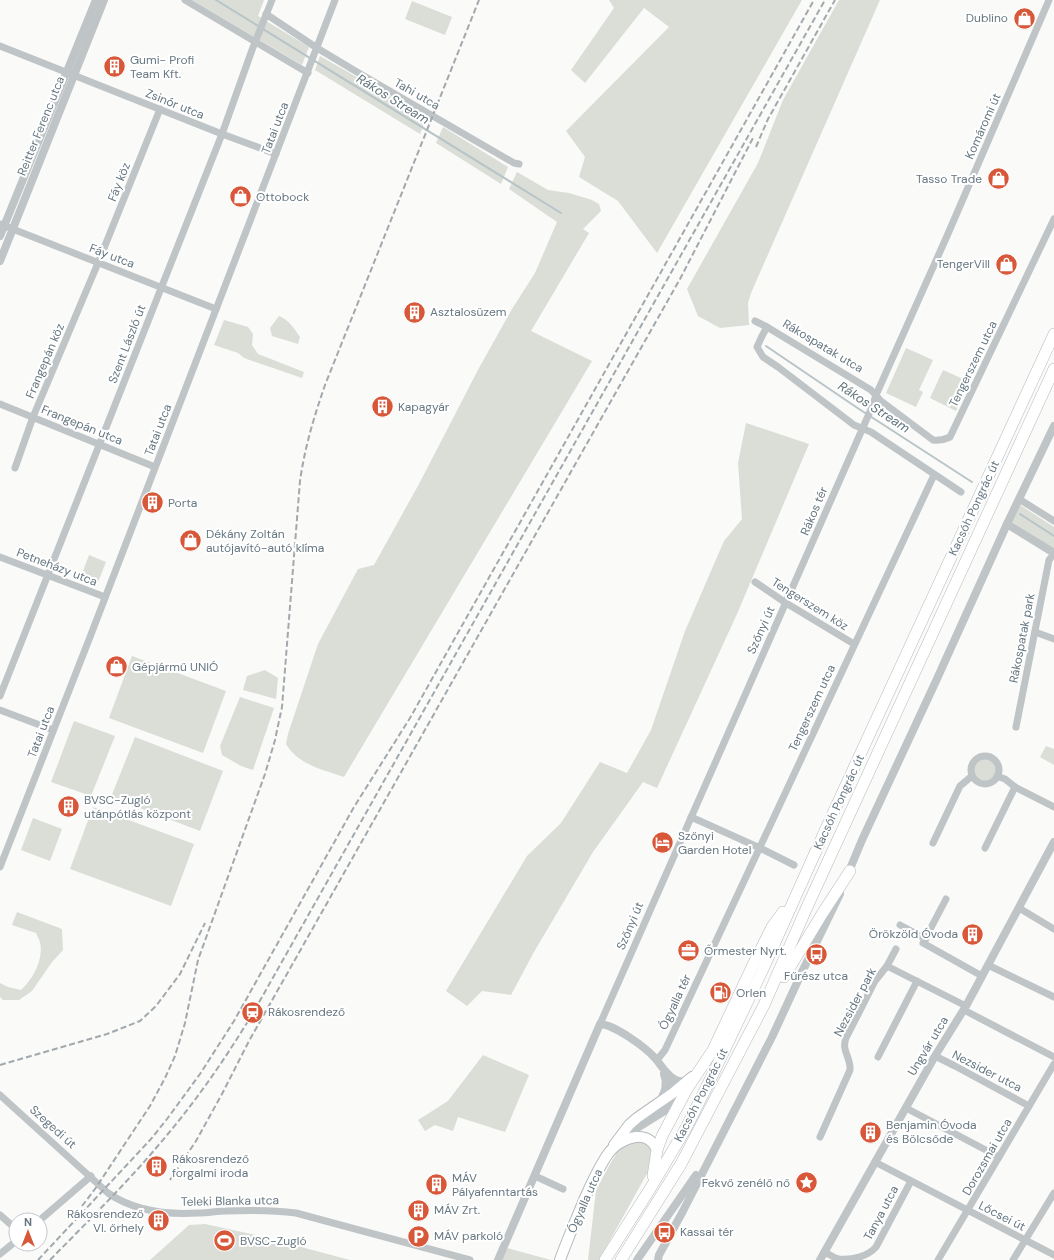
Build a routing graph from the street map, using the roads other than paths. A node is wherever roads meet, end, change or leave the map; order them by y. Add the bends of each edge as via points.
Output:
1 (96, 0) edge
2 (104, 0) edge
3 (185, 0) edge
4 (272, 0) edge
5 (335, 0) edge
6 (1049, 0) edge
7 (266, 14) junction
8 (256, 40) junction
9 (0, 46) edge
10 (317, 48) junction
11 (309, 70) junction
12 (70, 74) junction
13 (160, 109) junction
14 (222, 134) junction
15 (276, 154) junction
16 (519, 164) dead end
17 (1054, 219) edge
18 (2, 225) edge
19 (13, 229) junction
20 (0, 236) edge
21 (935, 260) joint
22 (0, 261) edge
23 (98, 262) junction
24 (161, 287) junction
25 (216, 309) junction
26 (755, 321) dead end
27 (767, 327) junction
28 (1054, 334) edge
29 (1054, 369) edge
30 (876, 395) junction
31 (0, 404) edge
32 (33, 418) junction
33 (1054, 426) edge
34 (862, 428) junction
35 (100, 444) junction
36 (155, 467) junction
37 (15, 468) dead end
38 (934, 475) junction
39 (961, 492) dead end
40 (1019, 499) junction
41 (1054, 521) edge
42 (1008, 524) junction
43 (1054, 553) edge
44 (0, 557) edge
45 (47, 575) junction
46 (755, 582) dead end
47 (105, 597) junction
48 (786, 603) junction
49 (1034, 632) junction
50 (1054, 638) edge
51 (854, 644) junction
52 (0, 696) edge
53 (0, 710) edge
54 (1016, 728) dead end
55 (54, 730) junction
56 (972, 776) junction
57 (997, 776) junction
58 (1015, 788) junction
59 (1054, 807) edge
60 (691, 817) junction
61 (1054, 842) edge
62 (933, 843) dead end
63 (760, 848) junction
64 (985, 848) dead end
65 (794, 865) dead end
66 (0, 867) edge
67 (850, 871) junction
68 (796, 895) junction
69 (946, 899) dead end
70 (1018, 908) junction
71 (900, 925) dead end
72 (1054, 929) edge
73 (926, 939) junction
74 (896, 949) dead end
75 (711, 951) joint
76 (988, 965) junction
77 (887, 966) junction
78 (982, 976) junction
79 (916, 981) junction
80 (1054, 997) edge
81 (764, 1006) junction
82 (965, 1008) junction
83 (600, 1024) junction
84 (934, 1056) junction
85 (878, 1057) dead end
86 (1054, 1057) edge
87 (658, 1061) junction
88 (1054, 1064) edge
89 (696, 1074) junction
90 (669, 1075) junction
91 (673, 1093) junction
92 (0, 1095) edge
93 (659, 1102) junction
94 (1029, 1106) junction
95 (906, 1108) junction
96 (820, 1137) dead end
97 (719, 1140) junction
98 (612, 1149) junction
99 (658, 1150) junction
100 (999, 1157) junction
101 (875, 1162) junction
102 (90, 1176) junction
103 (535, 1176) junction
104 (911, 1181) junction
105 (563, 1189) dead end
106 (650, 1189) junction
107 (1054, 1193) edge
108 (968, 1210) junction
109 (48, 1213) edge
110 (0, 1215) edge
111 (8, 1222) edge
112 (1025, 1240) junction
113 (8, 1248) edge
114 (0, 1254) edge
115 (1054, 1255) edge
116 (825, 1256) edge
117 (470, 1260) edge
118 (498, 1260) edge
119 (560, 1260) edge
120 (605, 1260) edge
121 (621, 1260) edge
122 (637, 1260) edge
123 (658, 1260) edge
124 (820, 1260) edge
125 (938, 1260) edge
126 (1014, 1260) edge

1 - 12 street, Reitter Ferenc utca
2 - 12 street, Reitter Ferenc utca
3 - 8 street
4 - 7 street, Szent László út
5 - 10 street, Tatai utca
6 - 21 street, Komáromi út
7 - 8 street, Szent László út
7 - 10 street, Tahi utca
8 - 11 street
8 - 14 street, Szent László út
9 - 12 street, Zsinór utca
10 - 11 street, Tatai utca
10 - 16 street, Tahi utca
11 - 15 street, Tatai utca
12 - 13 street, Zsinór utca
12 - 18 street, Reitter Ferenc utca
12 - 19 street, Reitter Ferenc utca
13 - 14 street, Zsinór utca
13 - 23 street, Fáy köz
14 - 15 street, Zsinór utca
14 - 24 street, Szent László út
15 - 25 street, Tatai utca
17 - 30 street, Tengerszem utca via 950,437 933,440
18 - 19 street, Fáy utca
18 - 20 street, Reitter Ferenc utca
19 - 22 street, Reitter Ferenc utca
19 - 23 street, Fáy utca
21 - 30 street, Rákos tér
23 - 24 street, Fáy utca
23 - 32 street, Frangepán köz
24 - 25 street, Fáy utca
24 - 35 street, Szent László út
25 - 36 street, Tatai utca
26 - 27 street, Rákospatak utca
27 - 30 street, Rákospatak utca
27 - 34 street via 757,347 763,357 854,425
28 - 68 main road, Kacsóh Pongrác út
29 - 81 main road, Kacsóh Pongrác út via 810,899
30 - 34 street, Rákos tér
31 - 32 street, Frangepán utca
32 - 35 street, Frangepán utca
32 - 37 street, Frangepán köz
33 - 40 street
34 - 38 street
34 - 48 street, Rákos tér
35 - 36 street, Frangepán utca
35 - 45 street, Szent László út
36 - 47 street, Tatai utca
38 - 39 street
38 - 51 street, Tengerszem utca
40 - 41 street
40 - 42 street
42 - 43 street
42 - 67 street
43 - 49 street, Rákospatak park via 1049,560
44 - 45 street, Petneházy utca
45 - 47 street, Petneházy utca
45 - 52 street, Szent László út
46 - 48 street, Tengerszem köz
47 - 55 street, Tatai utca
48 - 51 street, Tengerszem köz
48 - 60 street, Szőnyi út
49 - 50 street
49 - 54 street, Rákospatak park
51 - 63 street, Tengerszem utca
53 - 55 street
55 - 66 street, Tatai utca
56 - 57 street via 978,782 987,784
56 - 57 street via 973,763 985,756 997,763
56 - 62 street via 960,786
57 - 58 street via 1005,778
58 - 59 street
58 - 64 street
60 - 63 street
60 - 83 street, Szőnyi út
61 - 70 street, Ungvár utca
63 - 65 street
63 - 75 street, Tengerszem utca
67 - 81 main road
67 - 97 street via 772,1038
68 - 89 main road via 772,927 713,1050
68 - 106 main road, Kacsóh Pongrác út via 760,976 686,1128
69 - 73 street
70 - 72 street
70 - 76 street, Ungvár utca
71 - 73 street
73 - 78 street via 923,943
74 - 77 street, Nezsider park
75 - 87 street, Ógyalla tér
76 - 78 street, Ungvár utca
76 - 80 street
77 - 79 street, Nezsider park
77 - 96 street, Nezsider park via 875,981 844,1044 851,1064 850,1070
78 - 82 street, Ungvár utca
79 - 82 street, Nezsider park
79 - 85 street
81 - 121 main road, Kacsóh Pongrác út via 681,1164
82 - 84 street, Ungvár utca
82 - 86 street, Nezsider park
83 - 87 street via 608,1025 640,1044
83 - 103 street, Szőnyi út
84 - 94 street, Nezsider utca
84 - 95 street, Ungvár utca
87 - 90 street
87 - 93 street via 666,1082
88 - 94 street, Dorozsmai utca
89 - 90 street via 685,1081 673,1079
89 - 91 main road, Ógyalla utca
89 - 99 main road via 662,1136
90 - 91 street
91 - 93 main road, Ógyalla utca
91 - 98 street via 670,1106 666,1110 629,1134
92 - 102 street, Szegedi út
93 - 98 main road, Ógyalla utca via 629,1126
94 - 100 street, Dorozsmai utca
95 - 100 street
95 - 101 street, Ungvár utca
97 - 122 street
97 - 123 street
98 - 99 main road via 630,1138 641,1136 651,1140
98 - 119 main road, Ógyalla utca via 591,1184
99 - 106 main road
100 - 108 street, Dorozsmai utca
101 - 104 street, Lőcsei út
101 - 116 street, Ungvár utca
102 - 109 street
102 - 117 street, Teleki Blanka utca via 124,1203 140,1208 186,1214 268,1210 296,1213
103 - 105 street
103 - 118 street, Szőnyi út
104 - 108 street, Lőcsei út
104 - 116 street, Tanya utca via 872,1252 858,1258 847,1259
106 - 120 main road, Kacsóh Pongrác út
107 - 112 street
108 - 112 street, Lőcsei út
108 - 125 street, Dorozsmai utca
110 - 111 street
112 - 115 street, Lőcsei út
112 - 126 street
113 - 114 street
116 - 124 street, Ungvár utca

